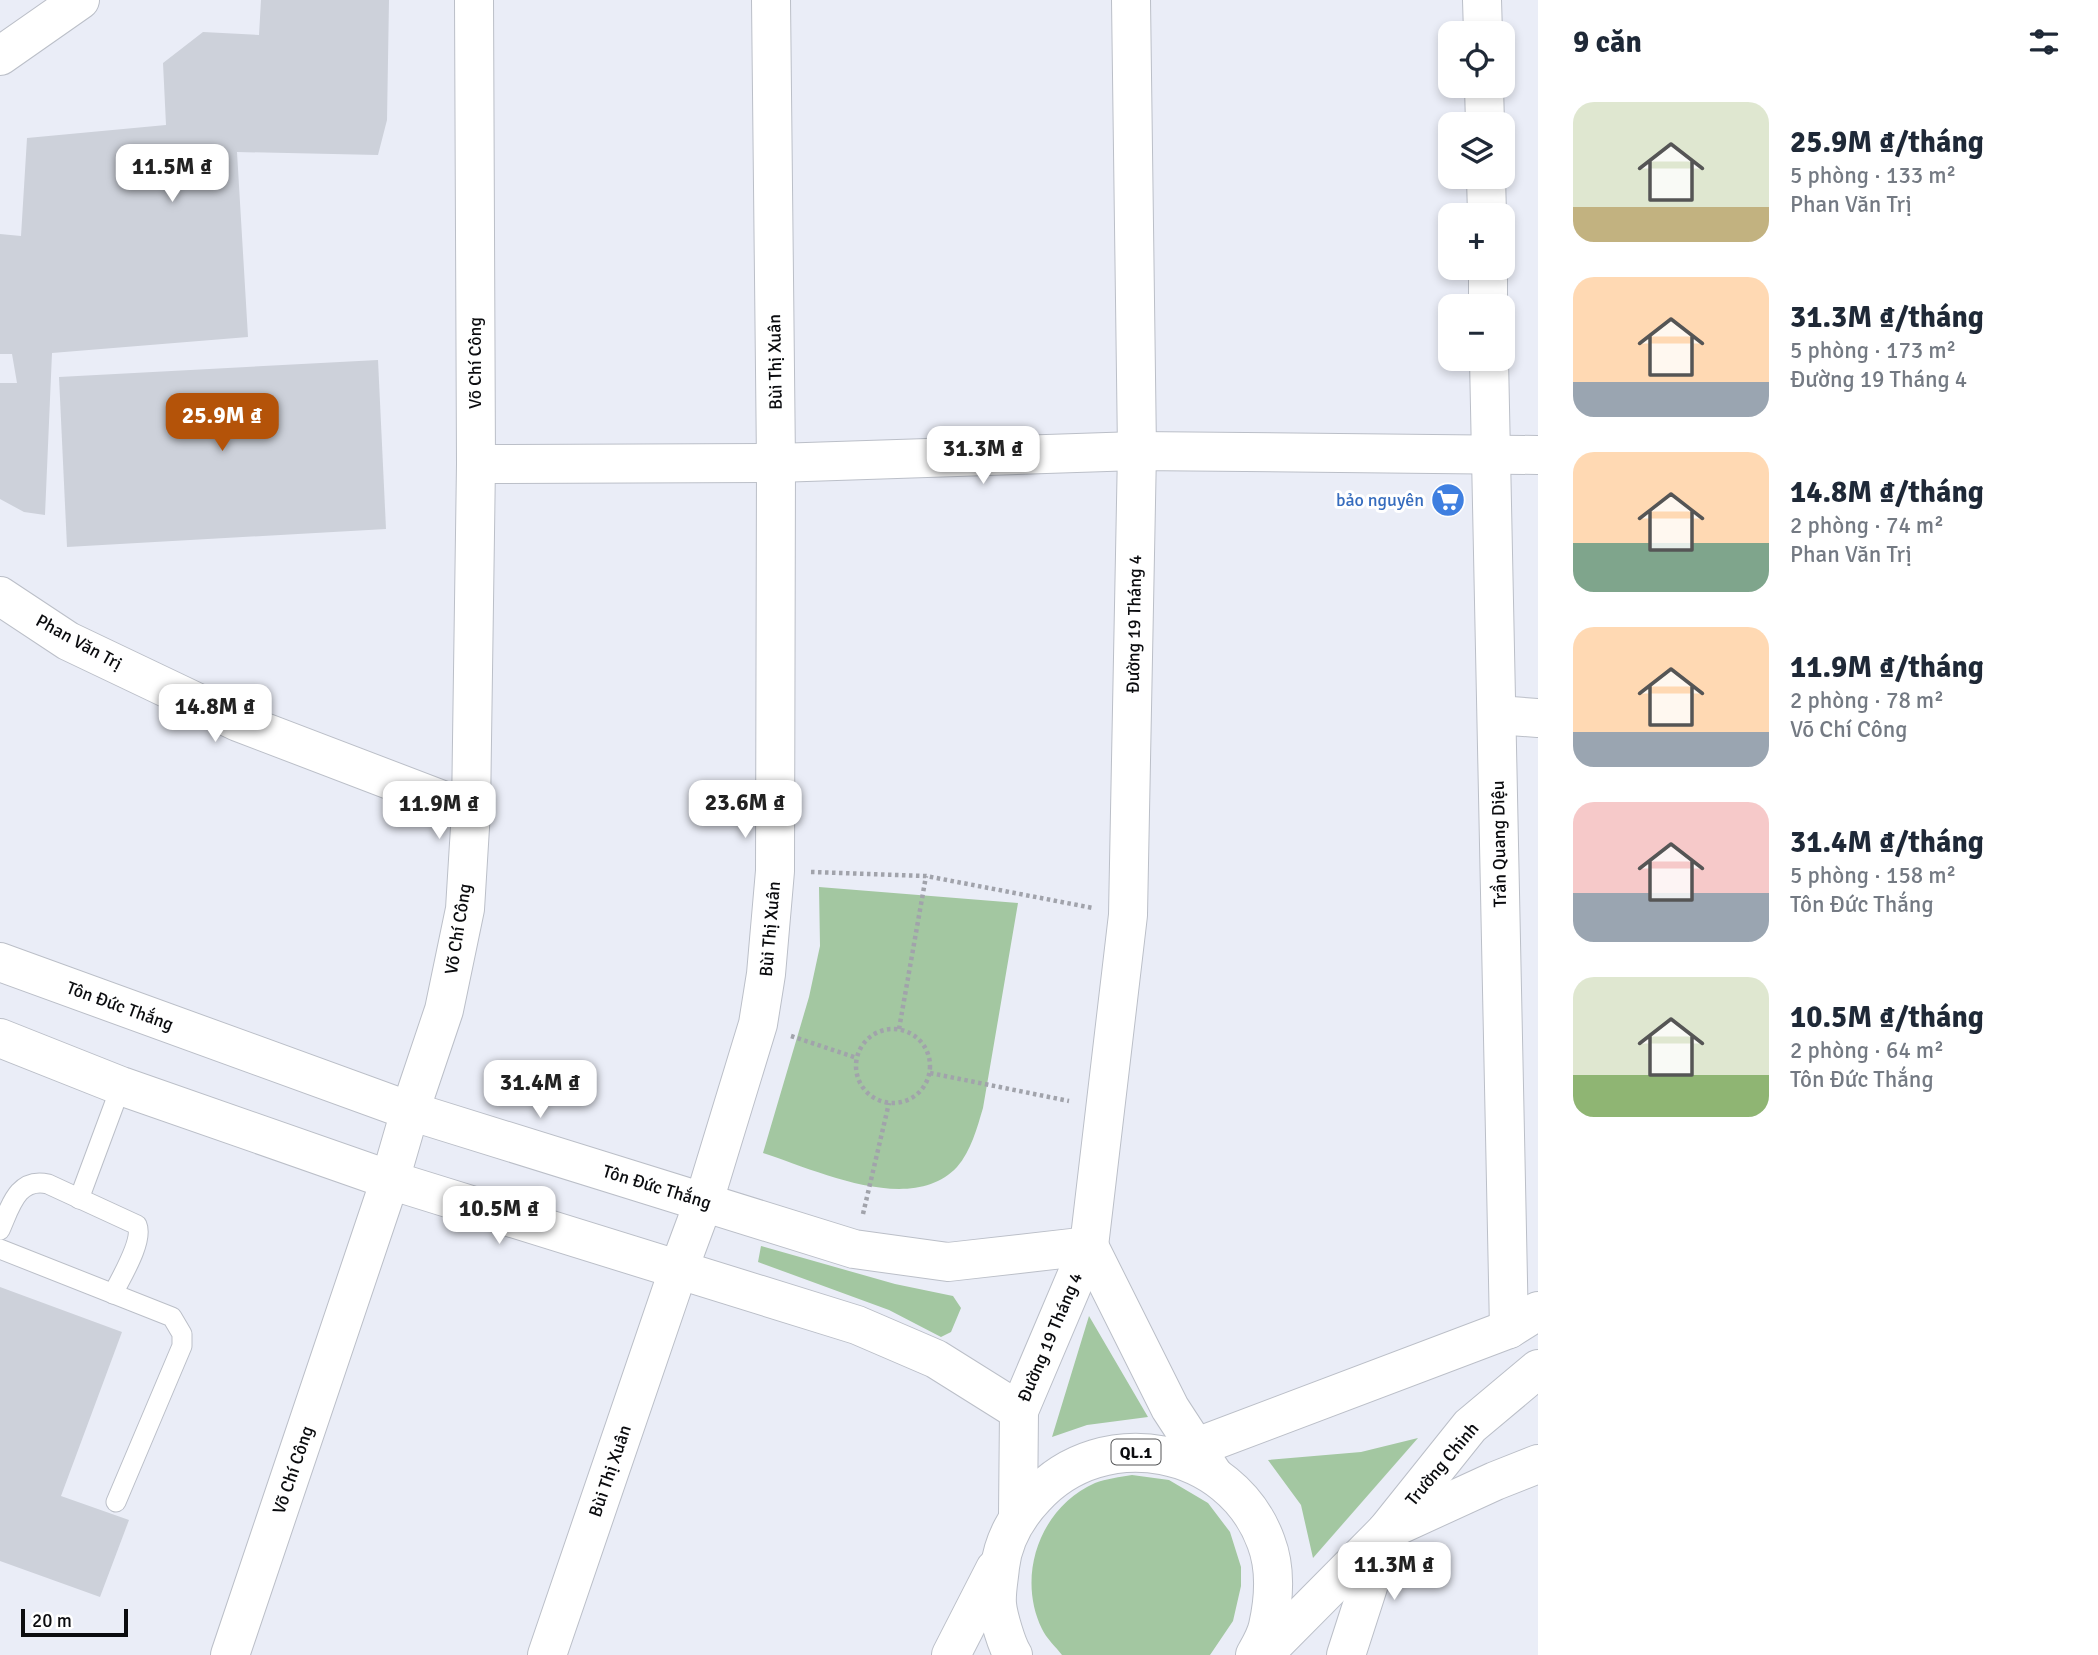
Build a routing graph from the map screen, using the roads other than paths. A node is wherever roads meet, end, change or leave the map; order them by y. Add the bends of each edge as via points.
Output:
1 (80, 0) edge
2 (474, 0) edge
3 (771, 0) edge
4 (1131, 0) edge
5 (1482, 0) edge
6 (1483, 21) edge
7 (0, 56) edge
8 (1489, 371) edge
9 (1137, 451) junction
10 (1491, 456) junction
11 (1538, 456) edge
12 (776, 463) junction
13 (476, 464) junction
14 (0, 596) edge
15 (1497, 715) junction
16 (1538, 718) edge
17 (471, 811) junction
18 (0, 962) edge
19 (0, 1038) edge
20 (121, 1086) junction
21 (410, 1111) junction
22 (390, 1180) junction
23 (79, 1199) junction
24 (704, 1201) junction
25 (0, 1230) edge
26 (1089, 1246) junction
27 (0, 1249) edge
28 (678, 1271) junction
29 (113, 1294) junction
30 (1523, 1320) edge
31 (1538, 1369) edge
32 (1019, 1411) junction
33 (1193, 1459) junction
34 (1538, 1464) edge
35 (116, 1502) dead end
36 (1018, 1515) junction
37 (1386, 1531) junction
38 (1001, 1558) junction
39 (230, 1655) edge
40 (547, 1655) edge
41 (951, 1655) edge
42 (1013, 1655) edge
43 (1255, 1655) edge
44 (1263, 1655) edge
45 (1346, 1655) edge

1 - 7 main road
2 - 13 main road, Võ Chí Công
3 - 12 main road, Bùi Thị Xuân
4 - 9 main road, Đường 19 Tháng 4
5 - 6 main road
8 - 10 main road, Trần Quang Diệu
9 - 10 main road
9 - 12 main road
9 - 26 main road, Đường 19 Tháng 4 via 1128,915
10 - 11 main road
10 - 15 main road, Trần Quang Diệu
12 - 13 main road
12 - 24 main road, Bùi Thị Xuân via 775,871 766,974 758,1024
13 - 17 main road, Võ Chí Công
14 - 17 main road, Phan Văn Trị via 68,641 238,722
15 - 16 main road
15 - 30 main road, Trần Quang Diệu
17 - 21 main road, Võ Chí Công via 465,909 444,1010
18 - 21 main road, Tôn Đức Thắng
19 - 20 main road
20 - 22 main road
20 - 23 lane
21 - 22 main road, Võ Chí Công
21 - 24 main road, Tôn Đức Thắng
22 - 28 main road
22 - 39 main road, Võ Chí Công
23 - 25 lane via 37,1181 16,1195
23 - 29 lane via 136,1225 139,1231
24 - 26 main road, Tôn Đức Thắng via 854,1249 948,1262
24 - 28 main road, Bùi Thị Xuân
26 - 32 main road, Đường 19 Tháng 4
26 - 33 main road, Đường 19 Tháng 4
27 - 29 lane
28 - 32 main road via 858,1325 936,1359
28 - 40 main road, Bùi Thị Xuân
29 - 35 lane via 172,1317 183,1346
30 - 33 main road, QL.1
31 - 37 main road, Trường Chinh via 1470,1426
32 - 36 main road, Đường 19 Tháng 4
33 - 36 main road, QL.1 via 1129,1451 1086,1460 1048,1482
33 - 43 main road, Đường 19 Tháng 4 via 1245,1504 1266,1542 1274,1585 1268,1628
34 - 37 main road
36 - 38 main road, QL.1
37 - 44 main road, Trường Chinh
37 - 45 main road
38 - 41 main road, QL.1
38 - 42 main road, QL.1 via 997,1606

